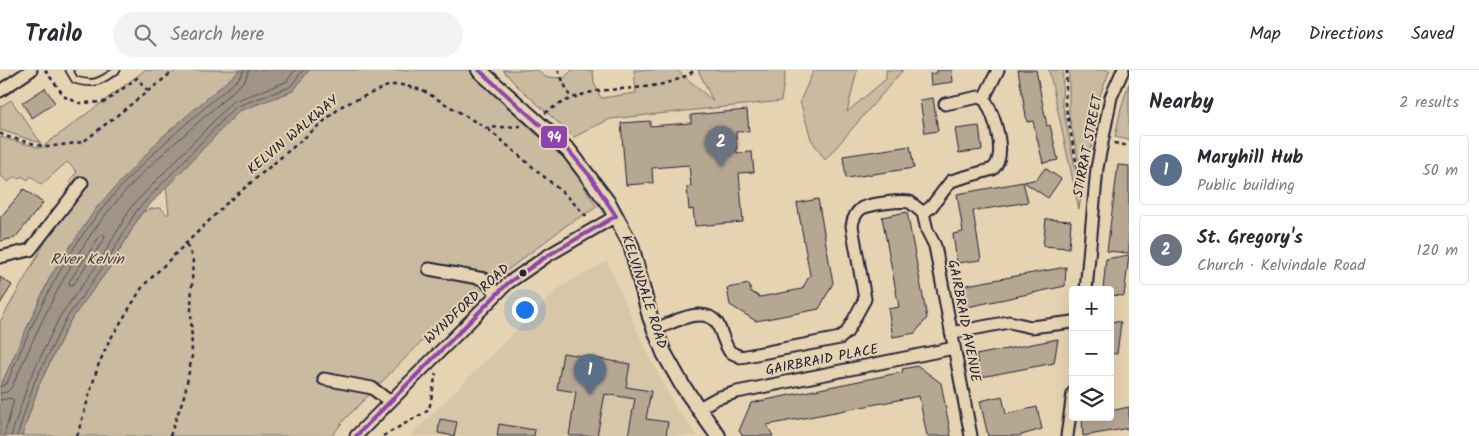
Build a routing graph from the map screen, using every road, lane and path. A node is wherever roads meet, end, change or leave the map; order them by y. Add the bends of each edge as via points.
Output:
1 (31, 70) edge
2 (69, 70) edge
3 (117, 70) edge
4 (175, 70) edge
5 (479, 70) edge
6 (558, 70) edge
7 (695, 70) edge
8 (998, 70) edge
9 (1067, 70) edge
10 (1122, 70) edge
11 (0, 91) edge
12 (984, 98) junction
13 (571, 99) junction
14 (945, 104) dead end
15 (534, 120) junction
16 (486, 128) junction
17 (0, 133) edge
18 (1103, 141) junction
19 (1129, 146) edge
20 (82, 183) dead end
21 (1093, 196) junction
22 (923, 213) junction
23 (616, 216) junction
24 (597, 227) junction
25 (186, 244) junction
26 (0, 258) edge
27 (429, 268) dead end
28 (1086, 286) edge
29 (496, 293) junction
30 (1069, 322) edge
31 (654, 330) junction
32 (951, 333) junction
33 (954, 348) junction
34 (427, 363) junction
35 (324, 379) dead end
36 (389, 401) junction
37 (698, 408) junction
38 (1069, 421) edge
39 (76, 436) edge
40 (170, 436) edge
41 (356, 436) edge
42 (382, 436) edge
43 (718, 436) edge
44 (971, 436) edge
45 (1067, 436) edge

1 - 11 street
2 - 3 lane via 75,80 88,84 100,81
4 - 17 path via 83,142 47,147
5 - 15 street, KELVINDALE ROAD
6 - 13 path
7 - 13 path via 663,83 596,92
8 - 12 street
9 - 21 path via 1065,103 1082,192
10 - 18 street, STIRRAT STREET via 1111,97
12 - 14 street
12 - 22 street via 999,134 997,164 951,180
13 - 15 path
15 - 16 path via 526,126
15 - 23 street, KELVINDALE ROAD via 574,156
16 - 24 path, KELVIN WALKWAY via 568,197
16 - 25 path, KELVIN WALKWAY via 422,90 390,85 360,96 342,106 228,202
18 - 19 path
18 - 21 street, STIRRAT STREET
20 - 26 street via 30,250
21 - 28 street, STIRRAT STREET
22 - 31 street via 906,201 866,207 856,214 852,226 865,299 847,332 840,338 741,357 730,352 718,325 706,316 697,315
22 - 32 street, GAIRBRAID AVENUE via 935,246
23 - 24 street, WYNDFORD ROAD
23 - 31 street, KELVINDALE ROAD via 634,254
24 - 29 street, WYNDFORD ROAD via 547,256
25 - 39 path, KELVIN WALKWAY via 143,286 108,342
25 - 40 path via 193,258 192,356 185,393
27 - 29 street via 484,279
29 - 34 street, WYNDFORD ROAD
30 - 32 street via 1031,327 1009,322
31 - 37 street, KELVINDALE ROAD via 670,366
32 - 33 street, GAIRBRAID AVENUE
33 - 37 street, GAIRBRAID PLACE via 737,392
33 - 44 street, GAIRBRAID AVENUE
34 - 36 street, WYNDFORD ROAD
34 - 42 path via 436,373 429,410
35 - 36 street via 372,388
36 - 41 street, WYNDFORD ROAD
37 - 43 street, KELVINDALE ROAD
38 - 45 street

